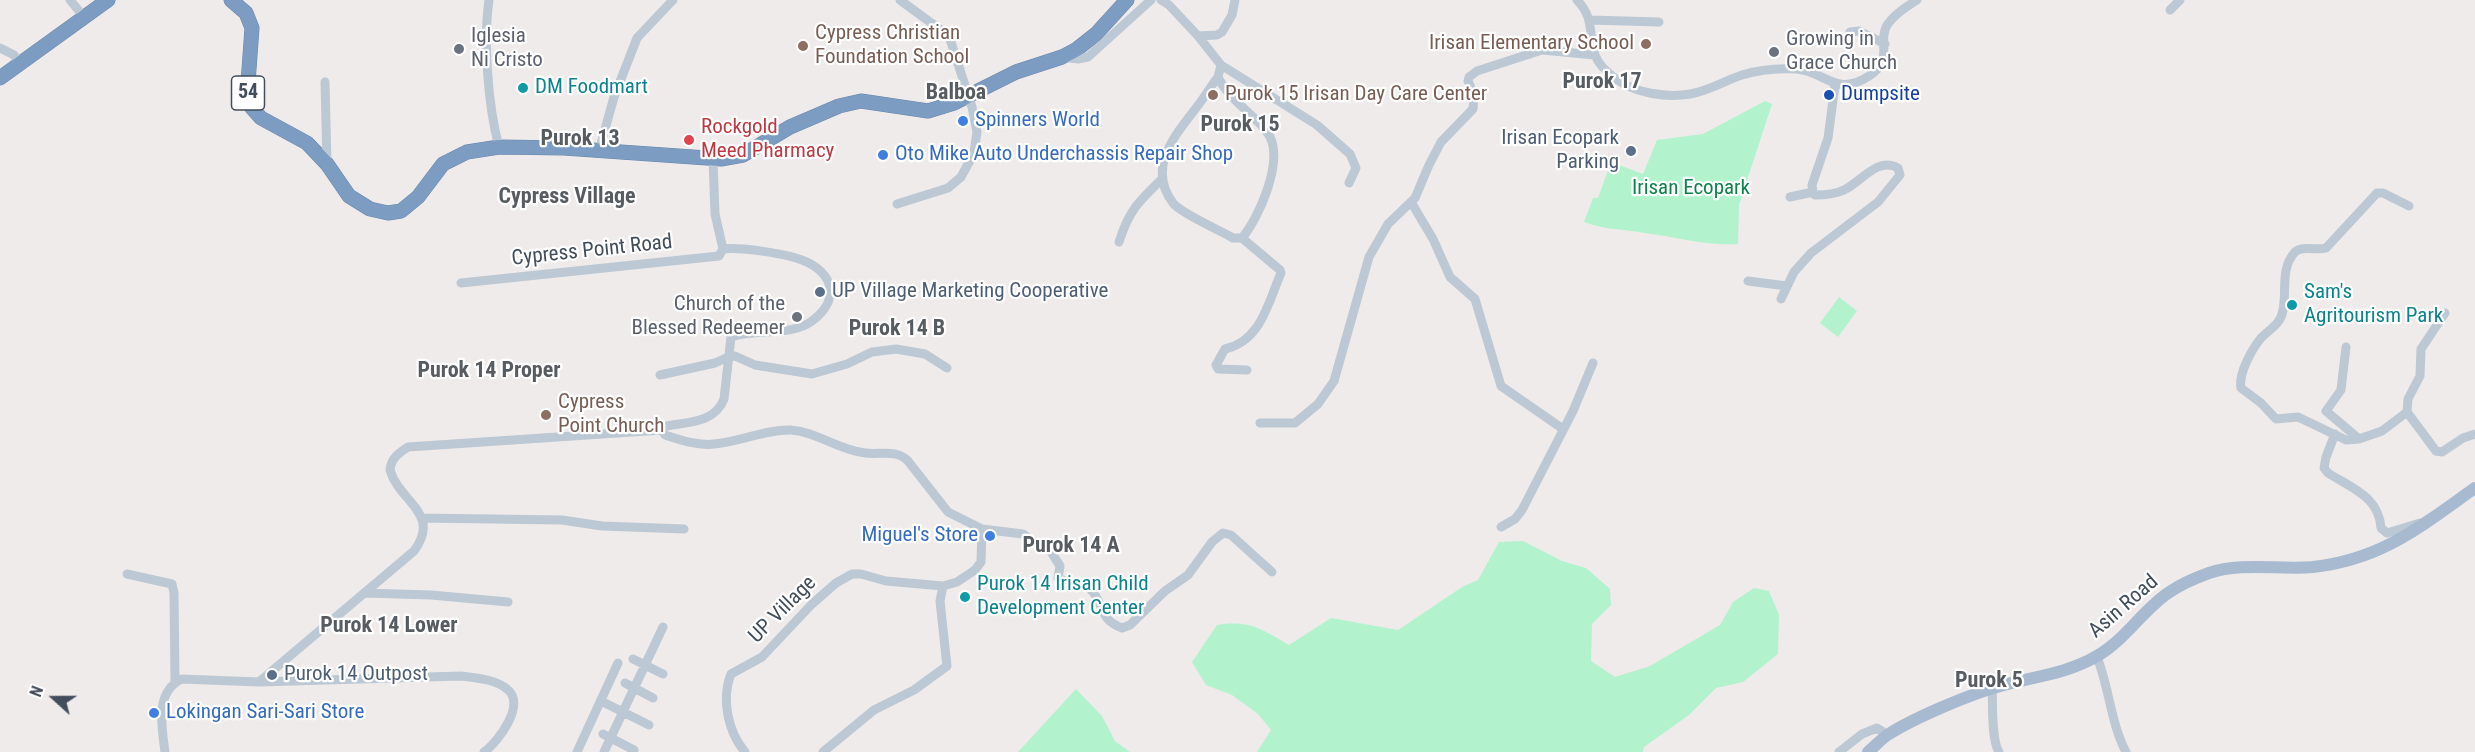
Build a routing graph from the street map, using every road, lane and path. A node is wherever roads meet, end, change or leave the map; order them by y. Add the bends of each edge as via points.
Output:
1 (70, 0) edge
2 (108, 0) edge
3 (231, 0) edge
4 (489, 0) edge
5 (673, 0) edge
6 (900, 0) edge
7 (1127, 0) edge
8 (1151, 0) edge
9 (1161, 0) edge
10 (1235, 0) edge
11 (1577, 0) edge
12 (1917, 0) edge
13 (2181, 0) edge
14 (2170, 10) dead end
15 (84, 17) junction
16 (1590, 20) junction
17 (1659, 22) dead end
18 (1850, 32) dead end
19 (1198, 36) junction
20 (1885, 44) junction
21 (0, 48) edge
22 (1595, 55) junction
23 (1062, 57) junction
24 (20, 64) junction
25 (1221, 65) junction
26 (1218, 77) junction
27 (0, 78) edge
28 (325, 82) dead end
29 (1835, 85) junction
30 (968, 97) junction
31 (500, 147) junction
32 (599, 151) junction
33 (713, 159) junction
34 (327, 164) junction
35 (1162, 178) junction
36 (1349, 183) dead end
37 (1813, 192) junction
38 (1790, 197) dead end
39 (1411, 202) junction
40 (897, 204) dead end
41 (2409, 206) dead end
42 (1242, 238) junction
43 (1119, 242) dead end
44 (723, 249) junction
45 (1748, 281) dead end
46 (461, 283) dead end
47 (1787, 286) junction
48 (1780, 299) dead end
49 (2445, 313) dead end
50 (2346, 347) dead end
51 (728, 357) junction
52 (1593, 363) dead end
53 (947, 368) dead end
54 (1247, 370) dead end
55 (660, 375) dead end
56 (2407, 412) junction
57 (1260, 423) dead end
58 (1563, 429) junction
59 (662, 430) junction
60 (2335, 434) junction
61 (2475, 434) edge
62 (2360, 439) junction
63 (2475, 488) edge
64 (421, 518) junction
65 (2430, 520) junction
66 (1501, 527) dead end
67 (684, 529) dead end
68 (982, 529) junction
69 (1272, 572) dead end
70 (127, 574) dead end
71 (943, 586) junction
72 (365, 593) junction
73 (508, 602) dead end
74 (663, 627) dead end
75 (2097, 657) junction
76 (633, 659) dead end
77 (618, 663) dead end
78 (645, 665) junction
79 (663, 674) dead end
80 (175, 682) junction
81 (259, 682) junction
82 (630, 686) junction
83 (1992, 688) junction
84 (653, 698) dead end
85 (601, 701) junction
86 (623, 712) junction
87 (649, 725) dead end
88 (1888, 735) junction
89 (607, 736) junction
90 (634, 750) dead end
91 (1995, 751) edge
92 (165, 752) edge
93 (483, 752) edge
94 (577, 752) edge
95 (604, 752) edge
96 (745, 752) edge
97 (823, 752) edge
98 (1839, 752) edge
99 (1868, 752) edge
100 (2126, 752) edge

1 - 15 street
2 - 15 highway
3 - 34 highway, 54 via 246,13 252,28 248,98 252,108 307,143
4 - 31 street via 490,109
5 - 32 street via 637,39
6 - 30 street via 949,36
7 - 23 highway, 54 via 1096,34
8 - 23 street via 1088,57
9 - 19 street
10 - 19 street via 1222,32
11 - 16 street
12 - 20 street via 1890,22
13 - 14 street
15 - 24 highway
16 - 17 street
16 - 22 street
18 - 20 street via 1859,31
19 - 25 street
20 - 29 street via 1881,64 1869,76 1847,86
21 - 24 street
22 - 29 street via 1618,80 1631,88 1657,94 1690,94 1752,72 1797,69
22 - 39 street via 1542,50 1472,73 1468,81 1474,95 1473,110 1442,142
23 - 30 highway, 54 via 1016,72
24 - 27 highway
25 - 26 street
25 - 36 street via 1317,125 1350,154 1356,168
26 - 35 street via 1171,141 1164,156
26 - 42 street via 1270,138 1272,151 1266,196
28 - 34 street
29 - 37 street via 1828,138
30 - 33 highway, 54 via 928,111 861,101 839,106 790,127 743,155
30 - 40 street via 976,142 961,177 948,188
31 - 32 highway, 54
31 - 34 highway, 54 via 467,152 443,164 418,197 394,212 379,212 349,196
32 - 33 highway, 54
33 - 44 street via 715,214
35 - 42 street via 1173,204 1233,238
35 - 43 street via 1126,219
37 - 38 street
37 - 47 street via 1827,195 1845,190 1871,170 1887,164 1900,171 1878,202 1811,253
39 - 57 street via 1377,239 1356,298 1338,370 1326,393 1295,423
39 - 58 street via 1450,277 1475,299 1501,386
41 - 60 street via 2377,193 2331,245 2320,250 2299,249 2294,254 2285,273 2282,316 2259,341 2240,380 2241,388 2276,419 2298,417
42 - 54 street via 1281,273 1258,328 1236,347 1225,349 1216,365 1218,369
44 - 46 street, Cypress Point Road via 719,256
44 - 51 street via 798,258 827,278 831,286 830,300 812,321 788,329 731,337
45 - 47 street
47 - 48 street
49 - 56 street via 2421,349 2420,376 2408,399
50 - 62 street via 2341,390 2326,411
51 - 53 street via 812,374 872,352 896,349 925,354
51 - 55 street
51 - 59 street via 724,399 717,412
52 - 58 street
56 - 61 street via 2436,451 2442,452
56 - 62 street via 2382,431
58 - 66 street via 1522,510
59 - 64 street via 408,447 397,455 390,470
59 - 68 street via 678,439 714,444 793,430 848,450 895,452 908,461 948,512
60 - 62 street via 2346,440
60 - 65 street via 2324,468 2368,498 2380,516 2381,528 2387,533
63 - 65 main road, Asin Road
64 - 67 street via 562,520 602,526
64 - 72 street via 421,542
65 - 75 main road, Asin Road via 2396,543 2348,561 2315,567 2238,568 2212,572 2187,582 2167,594
68 - 69 street via 1023,534 1048,547 1060,566 1058,578 1092,590 1106,619 1122,628 1188,575 1223,533 1231,535
68 - 71 street, UP Village via 981,562 957,582
70 - 80 street via 172,584
71 - 96 street, UP Village via 886,582 852,574 829,588 770,651 731,674 728,717
71 - 97 street via 940,601 947,666 914,690 874,710
72 - 73 street
72 - 81 street
74 - 78 street
75 - 83 main road, Asin Road via 2057,673
75 - 100 street
76 - 78 street
77 - 85 street
78 - 79 street
78 - 82 street
80 - 81 street
80 - 92 street via 166,692 163,704
81 - 93 street via 461,676 494,683 507,688 514,703 506,728
82 - 84 street
82 - 86 street
83 - 88 main road, Asin Road
83 - 91 street
85 - 86 street
85 - 94 street
86 - 87 street
86 - 89 street
88 - 98 street via 1877,728 1868,731
88 - 99 main road, Asin Road
89 - 90 street
89 - 95 street

